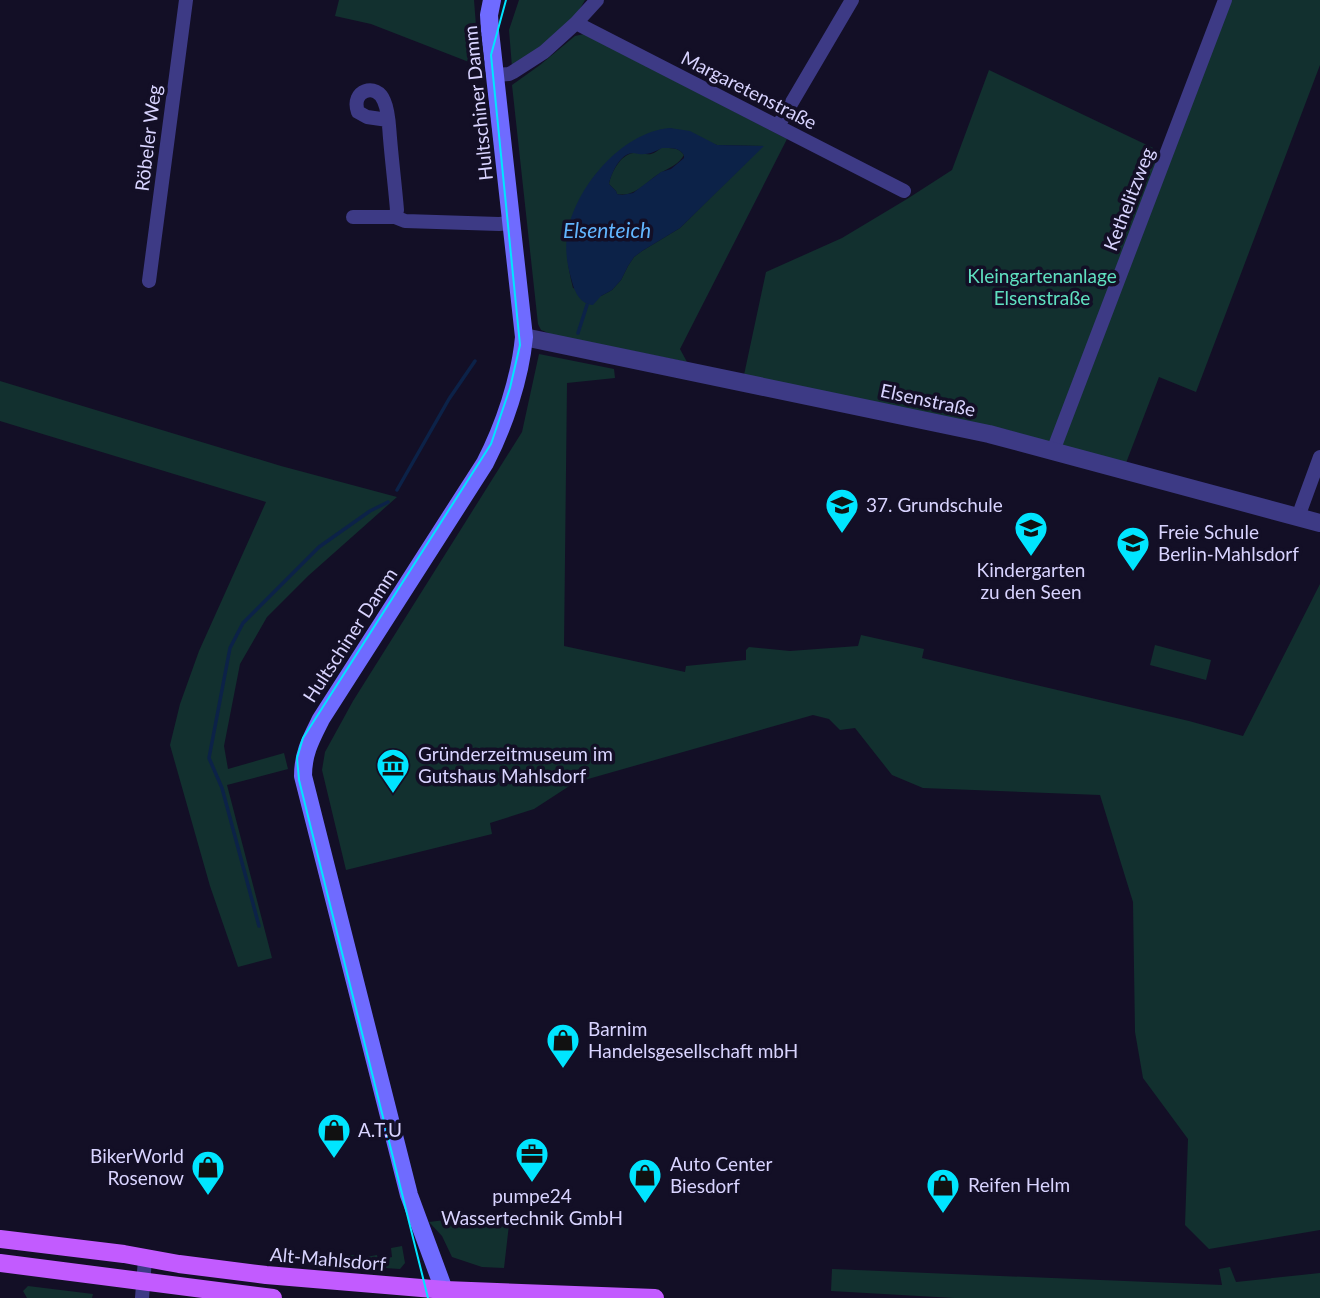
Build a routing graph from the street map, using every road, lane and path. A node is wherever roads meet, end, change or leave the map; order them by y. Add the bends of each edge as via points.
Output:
1 (186, 0) edge
2 (492, 0) edge
3 (597, 0) edge
4 (852, 0) edge
5 (1225, 0) edge
6 (576, 23) junction
7 (496, 75) junction
8 (388, 120) dead end
9 (778, 126) junction
10 (904, 191) dead end
11 (353, 217) dead end
12 (396, 217) junction
13 (511, 223) junction
14 (149, 281) dead end
15 (524, 337) junction
16 (1053, 451) junction
17 (1320, 457) edge
18 (1298, 517) junction
19 (1320, 523) edge
20 (0, 1239) edge
21 (145, 1259) junction
22 (0, 1264) edge
23 (142, 1289) edge
24 (446, 1294) edge
25 (273, 1298) edge
26 (655, 1298) edge

1 - 14 street, Röbeler Weg
2 - 7 main road, Hultschiner Damm via 489,15
3 - 6 street
4 - 9 street
5 - 16 street, Kethelitzweg
6 - 7 street via 520,69
6 - 9 street, Margaretenstraße
7 - 13 main road, Hultschiner Damm
8 - 12 street
9 - 10 street, Margaretenstraße
11 - 12 street
12 - 13 street via 405,221
13 - 15 main road, Hultschiner Damm
15 - 16 street, Elsenstraße
15 - 24 main road, Hultschiner Damm via 499,437 321,719 303,760 308,799 410,1195
16 - 18 street, Elsenstraße
17 - 18 street
18 - 19 street, Elsenstraße
20 - 21 main road, Alt-Mahlsdorf
21 - 23 street
21 - 24 main road, Alt-Mahlsdorf
22 - 23 main road
23 - 25 main road
24 - 26 main road, Alt-Mahlsdorf

